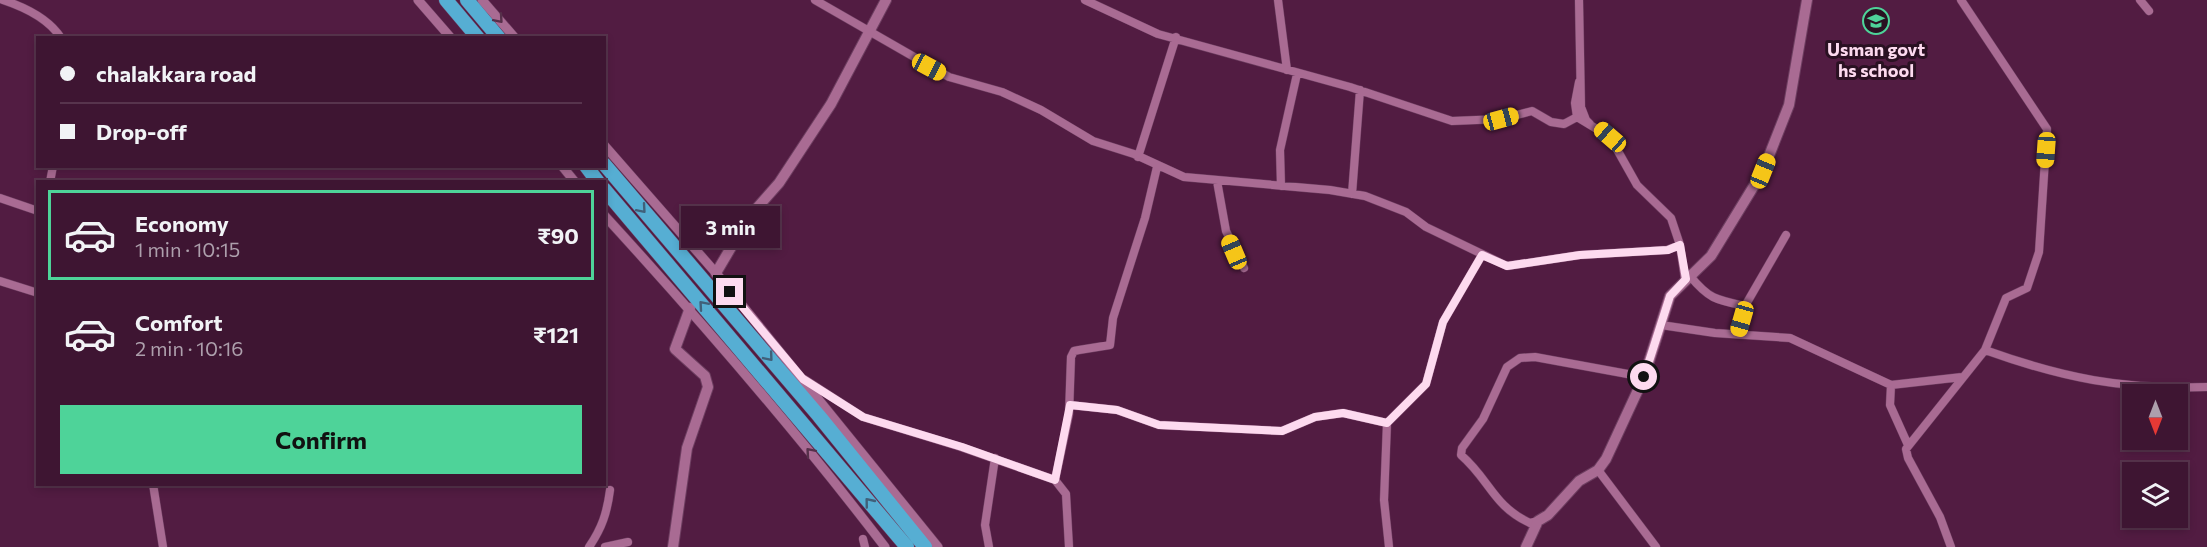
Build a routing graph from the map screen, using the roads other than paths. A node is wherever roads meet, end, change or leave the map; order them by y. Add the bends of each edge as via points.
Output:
1 (3, 0) edge
2 (418, 0) edge
3 (446, 0) edge
4 (467, 0) edge
5 (482, 0) edge
6 (815, 0) edge
7 (886, 0) edge
8 (1085, 0) edge
9 (1278, 0) edge
10 (1579, 0) edge
11 (1807, 0) edge
12 (1960, 0) edge
13 (2140, 0) edge
14 (2149, 11) dead end
15 (869, 30) junction
16 (60, 36) edge
17 (449, 36) edge
18 (476, 36) edge
19 (497, 36) edge
20 (513, 36) edge
21 (1176, 37) junction
22 (1287, 70) junction
23 (1297, 74) junction
24 (1579, 82) junction
25 (1360, 90) junction
26 (1576, 117) junction
27 (1591, 124) junction
28 (606, 147) edge
29 (1138, 157) junction
30 (606, 166) edge
31 (1157, 167) junction
32 (564, 168) edge
33 (573, 180) edge
34 (1217, 181) junction
35 (1281, 186) junction
36 (606, 191) edge
37 (1352, 194) junction
38 (0, 198) edge
39 (36, 210) edge
40 (606, 217) edge
41 (1786, 235) dead end
42 (1680, 245) junction
43 (1482, 255) junction
44 (1244, 268) dead end
45 (716, 273) junction
46 (1688, 277) junction
47 (0, 281) edge
48 (36, 292) edge
49 (1745, 306) junction
50 (690, 308) junction
51 (1661, 325) junction
52 (1738, 333) junction
53 (1985, 351) junction
54 (1644, 377) junction
55 (1962, 377) junction
56 (803, 379) junction
57 (1891, 385) junction
58 (2207, 387) edge
59 (1070, 405) junction
60 (1387, 423) junction
61 (1908, 445) junction
62 (995, 458) junction
63 (1598, 470) junction
64 (1055, 480) junction
65 (153, 486) edge
66 (610, 490) dead end
67 (1538, 521) junction
68 (628, 542) dead end
69 (163, 547) edge
70 (589, 547) edge
71 (605, 547) edge
72 (673, 547) edge
73 (885, 547) edge
74 (907, 547) edge
75 (925, 547) edge
76 (938, 547) edge
77 (989, 547) edge
78 (1069, 547) edge
79 (1389, 547) edge
80 (1526, 547) edge
81 (1656, 547) edge
82 (1951, 547) edge

1 - 16 street via 39,17
2 - 17 street
3 - 18 highway
4 - 19 highway
5 -> 20 street
6 - 15 street
7 - 15 main road
8 - 21 street via 1136,26
9 - 22 street
10 - 24 street
11 - 46 main road via 1789,105 1763,171 1711,256
12 - 53 street via 2047,129 2039,252 2027,288 2006,298
13 - 14 street
15 - 29 street via 949,77 1002,92 1093,141
15 - 45 main road via 831,104 779,183 749,217
21 - 22 street
21 - 29 street
22 - 23 street
23 - 25 street
23 - 35 street via 1280,150
24 - 26 street
24 - 27 street via 1582,112
25 - 26 street via 1452,121 1501,119 1532,111 1551,122 1564,124
25 - 37 street
26 - 27 street
27 - 42 street via 1610,137 1636,185 1671,218
28 - 45 street
29 - 31 street
30 -> 75 highway
31 - 34 street via 1184,177
31 - 59 street via 1113,318 1110,345 1074,351
32 - 33 street
34 - 35 street
34 - 44 street via 1226,231
35 - 37 street
74 -> 36 highway
37 - 43 street via 1406,212 1426,227
38 - 39 street
40 - 50 street
41 - 49 street
42 - 43 street via 1668,250 1580,255 1507,266
42 - 46 street
43 - 60 street via 1443,322 1426,384
45 - 56 street
46 - 49 street via 1715,300
46 - 51 main road via 1670,296
47 - 48 street
49 - 52 street
50 - 72 main road via 675,348 705,376 708,387 687,448
73 -> 50 street via 828,472
51 - 52 street
51 - 54 main road
52 - 57 street via 1790,338
53 - 55 street
53 - 58 street via 2094,382
54 - 63 main road
54 - 67 street via 1535,357 1520,357 1507,368 1489,407 1460,451 1477,468 1493,497 1530,523
55 - 57 street
55 - 61 street
56 - 62 street via 863,417
56 - 76 street
57 - 61 street via 1890,405
59 - 60 street via 1117,410 1159,425 1282,431 1315,417 1343,413
59 - 64 street
60 - 79 street via 1384,489
61 - 82 street via 1908,458 1940,517
62 - 64 street
62 - 77 street via 985,525
63 - 67 main road via 1580,481
63 - 81 street
64 - 78 street via 1066,494
65 - 69 street
66 - 70 street via 604,521
67 - 80 main road
68 - 71 street

